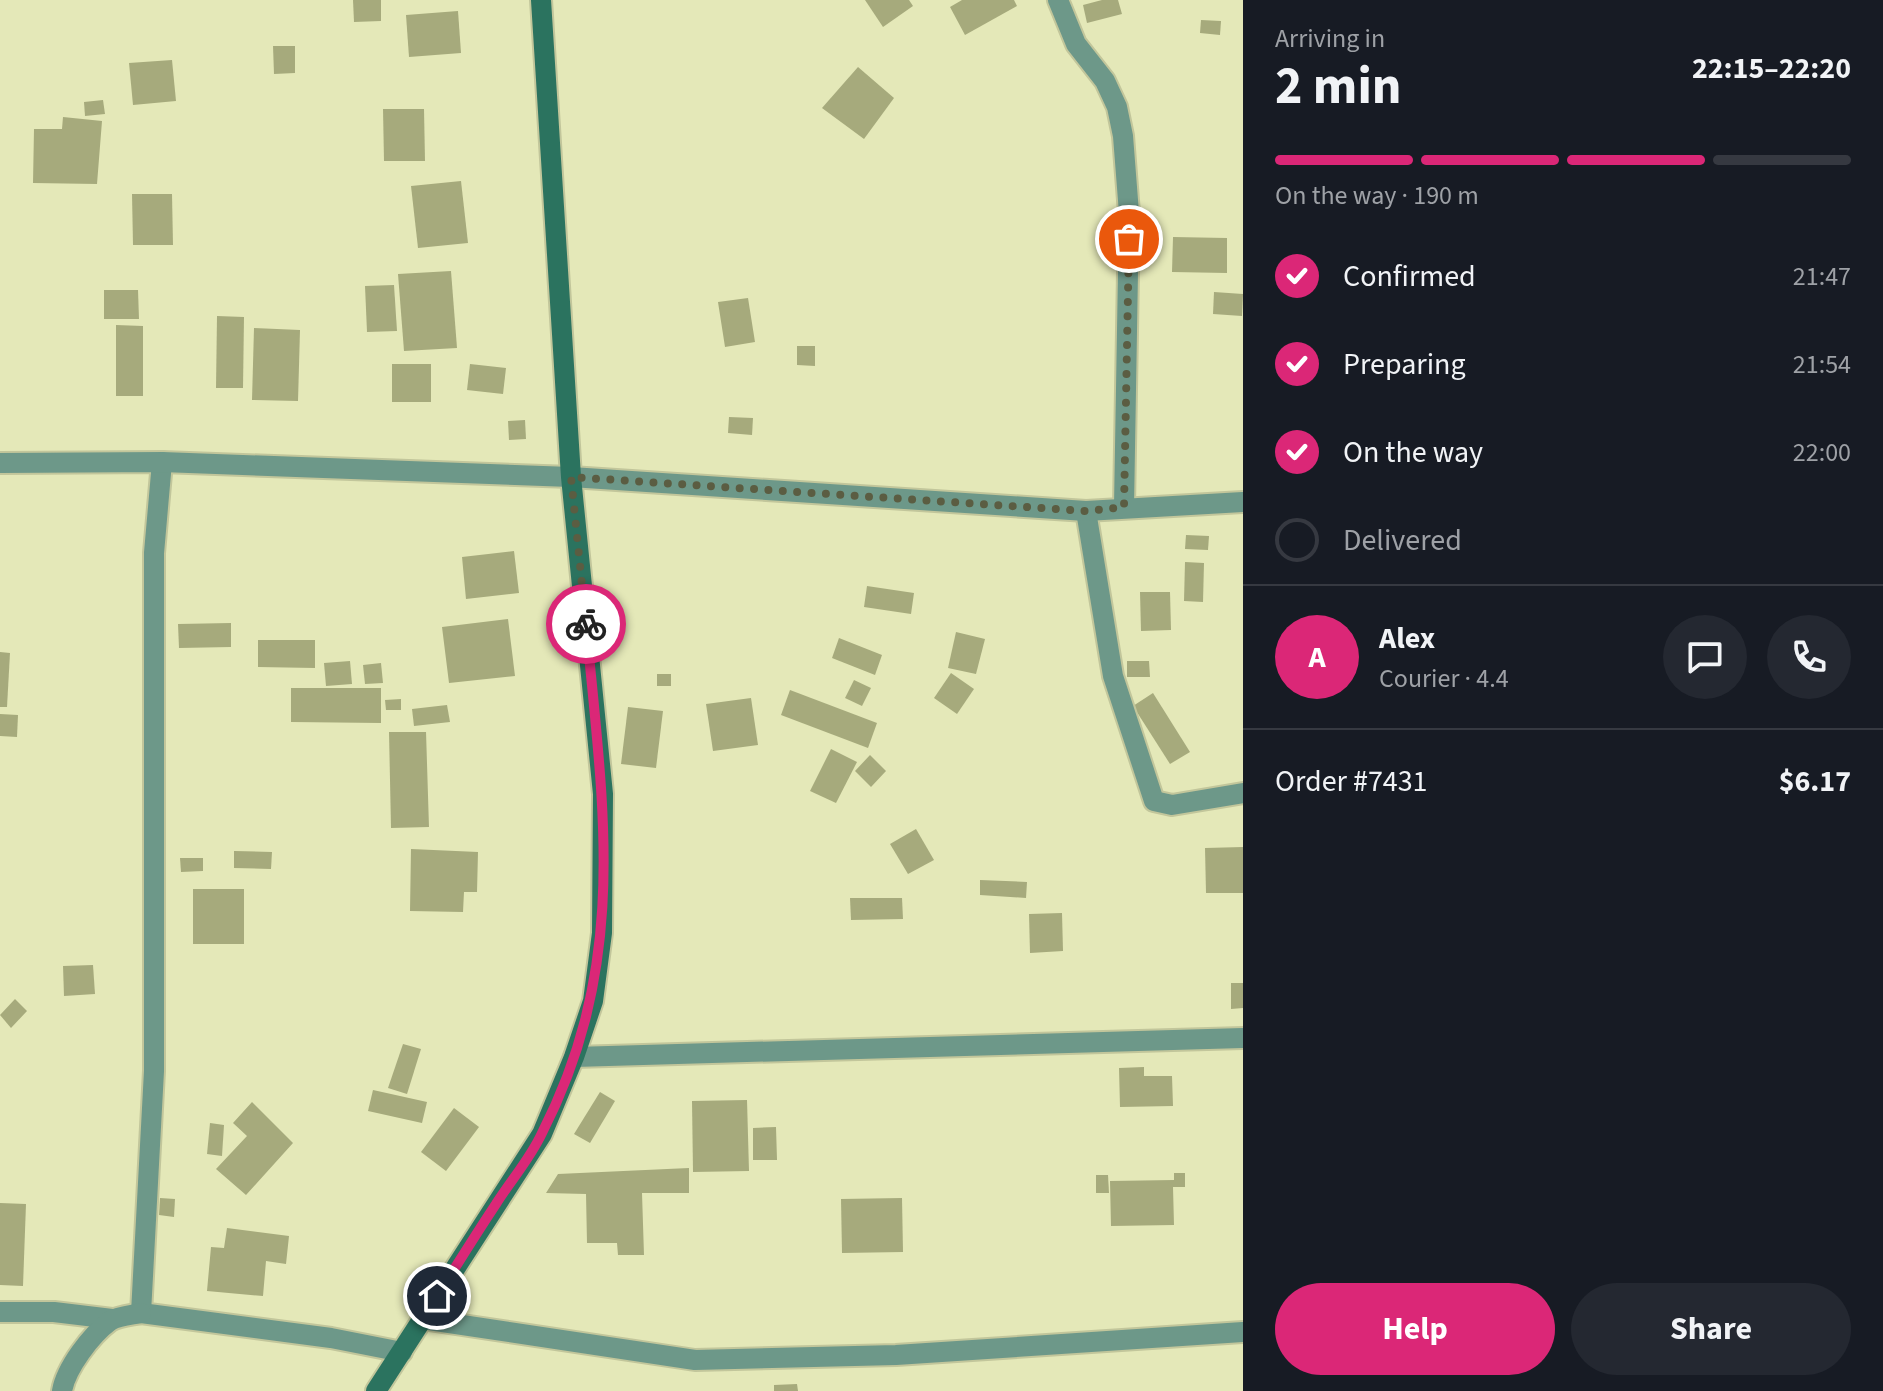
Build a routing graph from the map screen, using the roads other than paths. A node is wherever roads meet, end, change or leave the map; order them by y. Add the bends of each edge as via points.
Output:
1 (541, 0) edge
2 (1058, 0) edge
3 (162, 462) junction
4 (0, 463) edge
5 (571, 477) junction
6 (1243, 502) edge
7 (1124, 507) junction
8 (1086, 511) junction
9 (1243, 793) edge
10 (1243, 1038) edge
11 (574, 1057) junction
12 (0, 1312) edge
13 (141, 1313) junction
14 (112, 1319) junction
15 (422, 1319) junction
16 (1243, 1332) edge
17 (402, 1352) junction
18 (62, 1391) edge
19 (376, 1391) edge

1 - 5 main road
2 - 7 street via 1076,44 1105,81 1123,136 1129,213
3 - 4 street
3 - 5 street
3 - 13 street via 154,553 154,1071
5 - 8 street
5 - 11 main road via 603,794 605,874 593,1001
6 - 7 street
7 - 8 street
8 - 9 street via 1113,676 1154,801 1172,805
10 - 11 street
11 - 15 main road via 542,1134
12 - 14 street
13 - 14 street
13 - 17 street
14 - 18 street via 87,1345
15 - 16 street via 695,1360 989,1350
15 - 17 main road
17 - 19 main road

